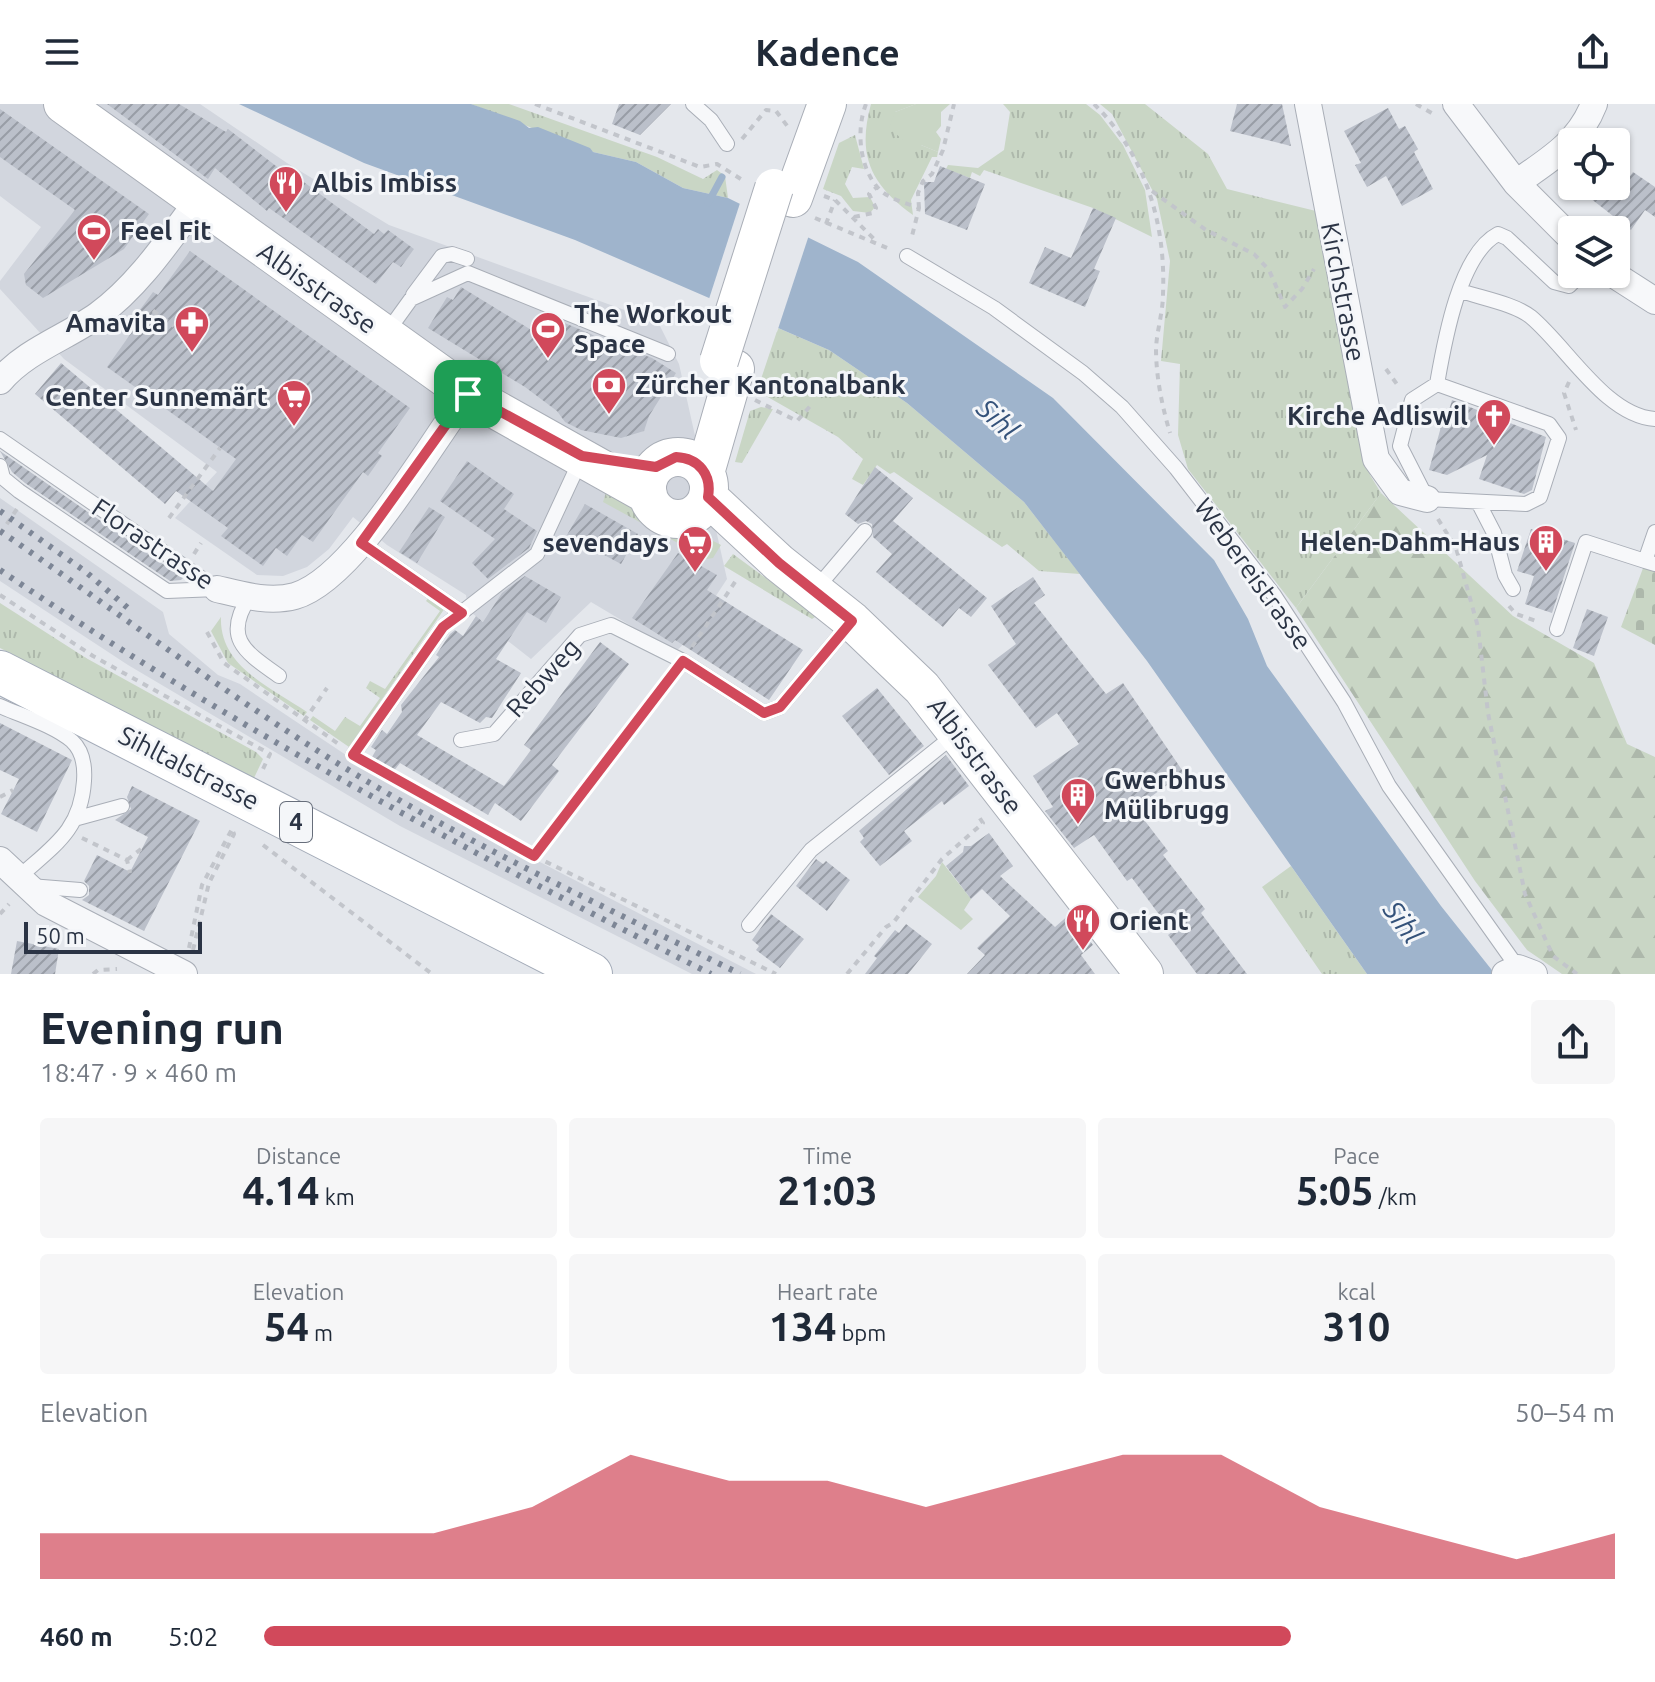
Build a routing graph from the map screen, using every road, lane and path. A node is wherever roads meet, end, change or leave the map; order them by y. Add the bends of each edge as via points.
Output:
1 (63, 104) edge
2 (535, 104) edge
3 (693, 104) edge
4 (801, 104) edge
5 (827, 104) edge
6 (866, 104) edge
7 (954, 104) edge
8 (1094, 104) edge
9 (1308, 104) edge
10 (1456, 104) edge
11 (1594, 104) edge
12 (727, 144) dead end
13 (700, 167) dead end
14 (1516, 183) junction
15 (877, 187) junction
16 (1150, 190) junction
17 (795, 193) junction
18 (835, 200) junction
19 (197, 202) junction
20 (919, 208) junction
21 (854, 217) junction
22 (826, 224) dead end
23 (1558, 225) edge
24 (1330, 230) junction
25 (878, 243) dead end
26 (907, 256) joint
27 (467, 259) dead end
28 (1558, 283) edge
29 (1630, 285) edge
30 (1461, 291) junction
31 (411, 299) junction
32 (1655, 301) edge
33 (157, 325) dead end
34 (174, 326) dead end
35 (385, 336) junction
36 (668, 354) dead end
37 (734, 376) junction
38 (0, 381) edge
39 (1437, 384) junction
40 (468, 394) junction
41 (812, 404) dead end
42 (1655, 419) edge
43 (0, 439) edge
44 (220, 448) dead end
45 (582, 456) junction
46 (0, 466) edge
47 (1176, 468) junction
48 (680, 485) junction
49 (26, 496) junction
50 (1427, 499) junction
51 (1478, 502) junction
52 (169, 518) dead end
53 (865, 531) dead end
54 (1655, 532) edge
55 (0, 534) edge
56 (361, 543) junction
57 (1650, 563) edge
58 (737, 579) dead end
59 (217, 589) junction
60 (1513, 589) joint
61 (815, 590) junction
62 (0, 595) edge
63 (250, 596) junction
64 (462, 613) junction
65 (852, 621) junction
66 (1557, 629) joint
67 (207, 632) dead end
68 (683, 661) junction
69 (0, 672) edge
70 (279, 676) dead end
71 (327, 688) dead end
72 (0, 706) edge
73 (304, 721) junction
74 (957, 733) junction
75 (461, 740) dead end
76 (353, 755) junction
77 (258, 778) dead end
78 (13, 790) dead end
79 (0, 797) edge
80 (122, 806) dead end
81 (990, 808) dead end
82 (78, 818) junction
83 (69, 831) junction
84 (262, 844) dead end
85 (141, 849) dead end
86 (534, 856) junction
87 (127, 860) junction
88 (130, 873) dead end
89 (14, 875) edge
90 (80, 890) dead end
91 (749, 925) dead end
92 (187, 963) edge
93 (1519, 972) edge
94 (432, 974) edge
95 (591, 974) edge
96 (776, 974) edge
97 (847, 974) edge
98 (1144, 974) edge
99 (1577, 974) edge

1 - 19 main road, Albisstrasse
2 - 13 path
3 - 12 lane
4 - 17 main road
5 - 17 main road
6 - 15 path via 861,144
7 - 20 path via 943,150 918,193
8 - 16 path via 1132,153
9 - 24 street, Kirchstrasse
10 - 14 street
11 - 14 street via 1568,147
14 - 23 street
15 - 20 path
15 - 21 path via 869,194 873,213
16 - 24 path via 1206,230 1254,254 1269,270 1285,307 1314,271
16 - 47 path via 1164,296 1158,375
17 - 18 path
17 - 37 main road, bridge
18 - 21 path
18 - 22 path
19 - 35 main road, Albisstrasse
19 - 38 street via 101,313 14,366
20 - 26 path
21 - 25 path
24 - 50 street, Kirchstrasse via 1376,459 1400,492
26 - 47 lane, Webereistrasse via 984,301 1083,373 1122,407
27 - 31 lane via 442,256
28 - 30 lane via 1498,234 1478,251
29 - 32 street
30 - 39 lane
30 - 42 lane via 1529,315 1629,414
31 - 35 lane
31 - 36 lane via 468,273
33 - 34 path via 146,317 152,310
35 - 40 main road, Albisstrasse
37 - 41 path via 797,421
37 - 48 main road via 698,416
39 - 50 lane via 1412,400 1400,446
39 - 51 lane via 1549,424 1559,438 1540,497 1526,504
40 - 45 main road, Albisstrasse
40 - 56 street, Florastrasse
43 - 59 lane, Florastrasse
44 - 52 path
45 - 48 main road, Albisstrasse
45 - 64 lane via 537,554
46 - 49 lane via 3,478
47 - 93 lane, Webereistrasse via 1274,595 1344,702 1389,786
48 - 61 main road, Albisstrasse
49 - 55 path
49 - 59 lane via 167,591
50 - 51 lane
50 - 99 path via 1456,548 1478,627 1485,700 1525,894 1553,956
51 - 60 lane
53 - 61 lane
54 - 57 lane
56 - 63 street, Florastrasse via 334,574 308,592 279,599
56 - 64 lane
57 - 66 lane via 1586,542
58 - 68 path
59 - 63 street, Florastrasse
60 - 66 path via 1507,603 1516,614
61 - 65 main road, Albisstrasse
62 - 77 path via 93,656 270,754
63 - 70 lane via 238,614 240,643
64 - 76 lane via 443,627
65 - 68 lane, Rebweg via 780,707 764,713
65 - 74 main road, Albisstrasse via 922,688
67 - 73 path via 224,663
68 - 75 lane, Rebweg via 611,625 580,635 494,734
68 - 86 path
69 - 95 main road, Sihltalstrasse / 4
71 - 73 path
72 - 82 lane via 75,744 85,771
73 - 76 path
74 - 91 lane via 811,850
74 - 98 main road, Albisstrasse
76 - 86 path
78 - 79 path
80 - 82 lane
81 - 97 path via 979,817 983,823 942,859
82 - 83 lane
83 - 87 path
83 - 89 lane
84 - 94 path
85 - 87 path
86 - 96 path
87 - 88 path
89 - 90 lane
89 - 92 street via 46,903
92 - 92 path via 202,885 232,829 209,883

